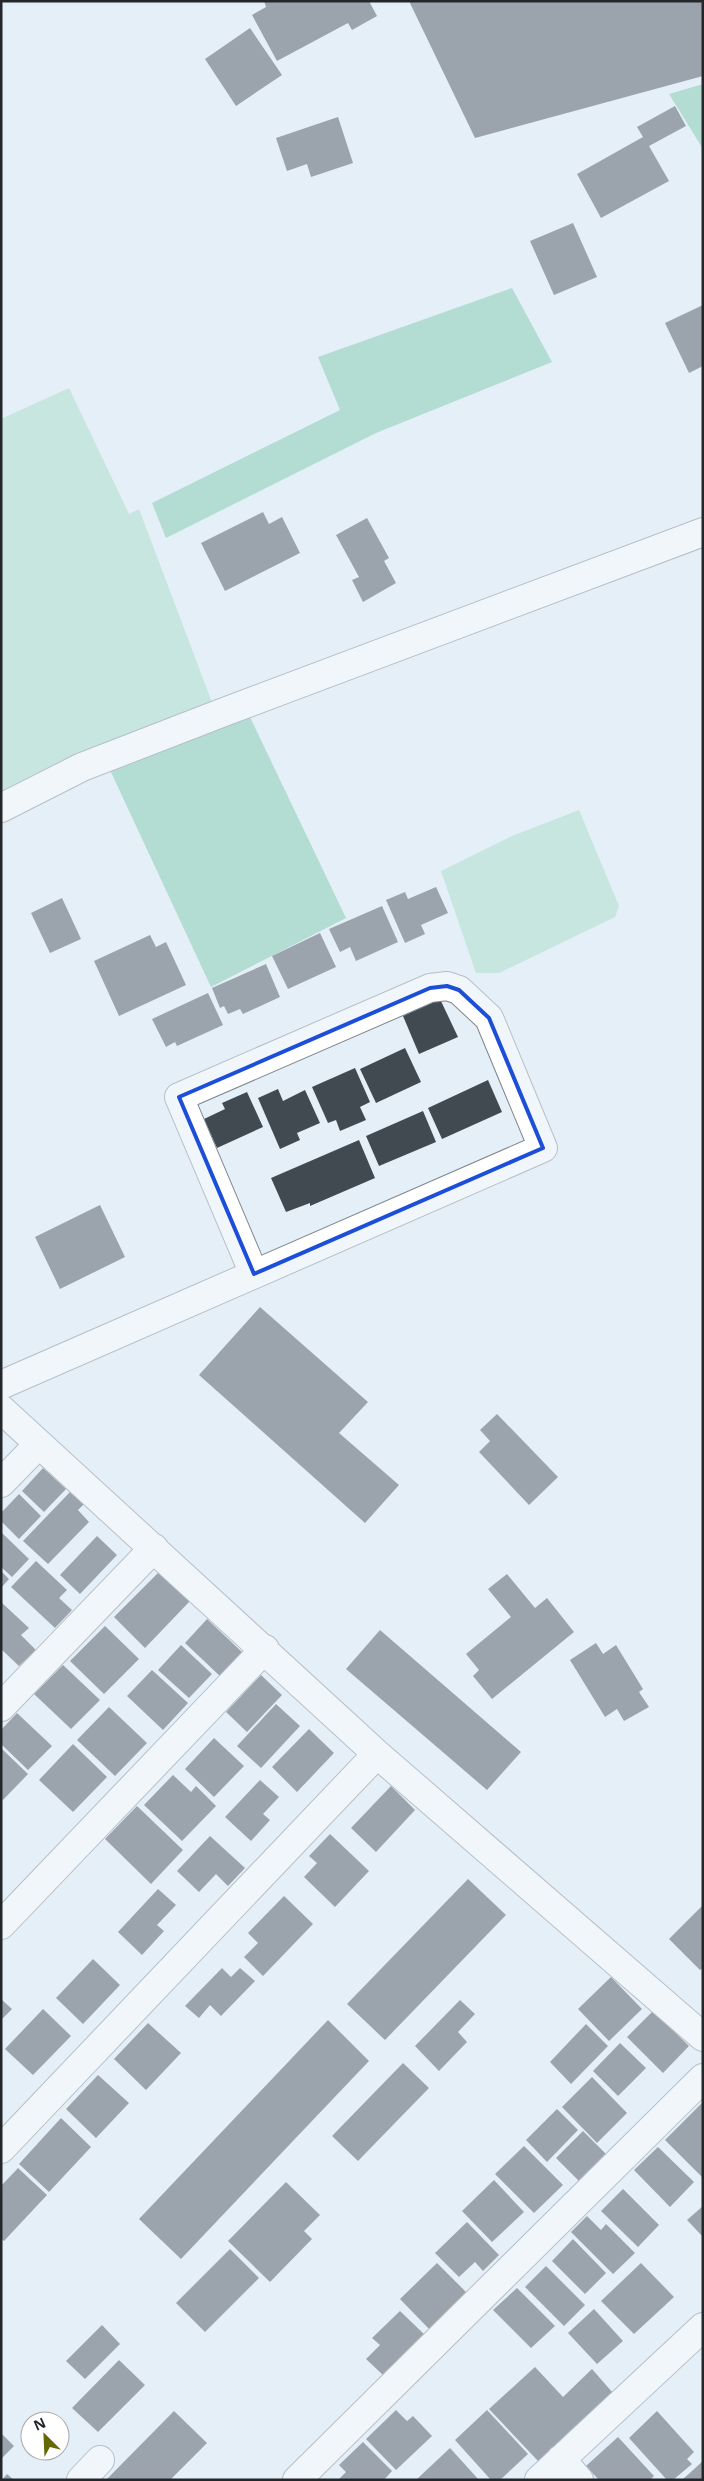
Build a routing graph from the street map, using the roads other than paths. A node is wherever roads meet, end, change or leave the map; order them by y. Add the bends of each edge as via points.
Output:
1 (703, 532) edge
2 (1, 808) edge
3 (254, 1274) junction
4 (1, 1385) edge
5 (1, 1409) edge
6 (39, 1444) junction
7 (1, 1483) edge
8 (154, 1548) junction
9 (265, 1649) junction
10 (1, 1707) edge
11 (377, 1754) junction
12 (1, 1925) edge
13 (703, 2037) edge
14 (703, 2078) edge
15 (1, 2149) edge
16 (703, 2327) edge
17 (561, 2459) junction
18 (100, 2460) dead end
19 (81, 2480) edge
20 (297, 2480) edge
21 (539, 2480) edge
22 (579, 2480) edge

1 - 2 street via 206,719 82,768
3 - 3 street via 543,1148 489,1018 460,990 447,986 430,988 179,1097
3 - 4 street
5 - 6 street
6 - 7 street
6 - 8 street
8 - 9 street
8 - 10 street
9 - 11 street
9 - 12 street
11 - 13 street
11 - 15 street
14 - 20 street
16 - 17 street
17 - 21 street
17 - 22 street
18 - 19 street

